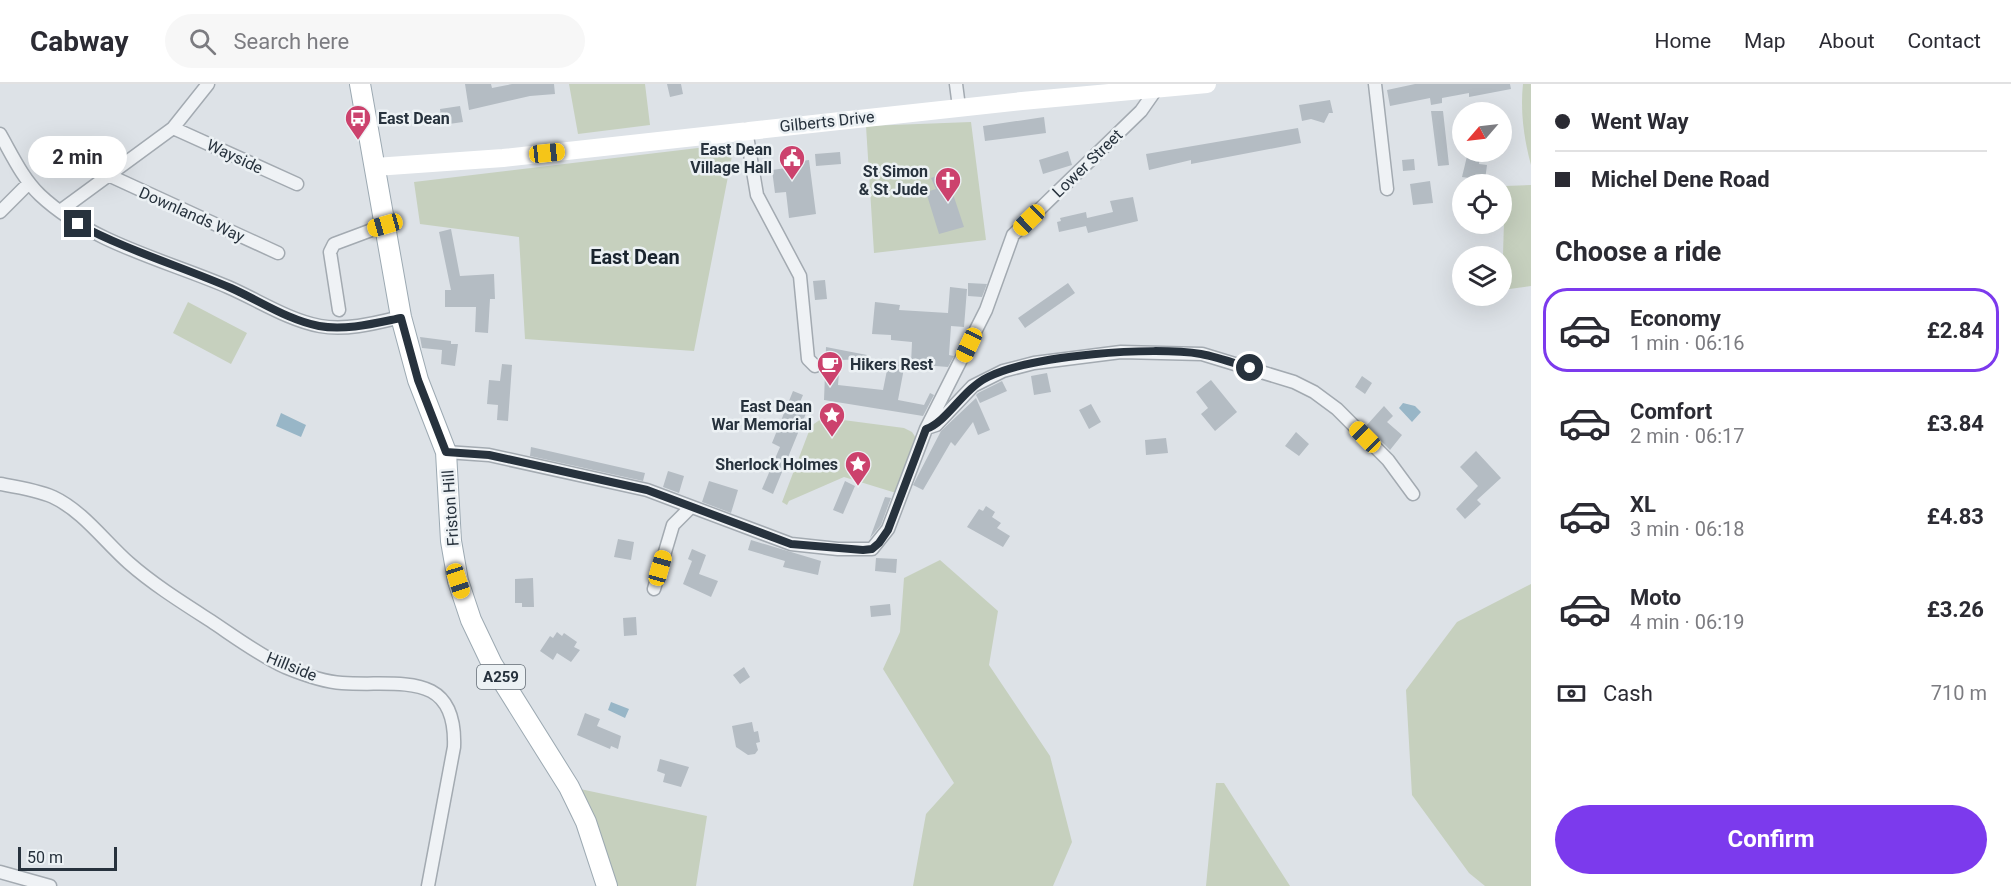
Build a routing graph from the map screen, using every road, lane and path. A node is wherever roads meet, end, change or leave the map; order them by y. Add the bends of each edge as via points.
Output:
1 (208, 84) edge
2 (360, 84) edge
3 (956, 84) edge
4 (1207, 84) edge
5 (1375, 84) edge
6 (1155, 91) junction
7 (959, 107) junction
8 (173, 128) junction
9 (746, 130) junction
10 (0, 135) edge
11 (375, 167) junction
12 (106, 174) junction
13 (29, 183) junction
14 (297, 184) dead end
15 (1388, 189) dead end
16 (60, 211) junction
17 (0, 212) edge
18 (385, 225) junction
19 (278, 253) dead end
20 (339, 310) dead end
21 (401, 318) junction
22 (815, 366) dead end
23 (926, 429) junction
24 (446, 452) junction
25 (0, 484) edge
26 (1413, 494) dead end
27 (690, 507) junction
28 (654, 589) dead end
29 (0, 872) edge
30 (50, 886) edge
31 (428, 886) edge
32 (607, 886) edge

1 - 8 street
2 - 11 main road, A259
3 - 7 street
4 - 6 street, Gilberts Drive
5 - 15 street
6 - 7 street, Gilberts Drive
6 - 23 street, Lower Street via 1142,111 1013,235 986,310
7 - 9 street, Gilberts Drive
8 - 12 street
8 - 14 street, Wayside
9 - 11 street, Gilberts Drive via 502,158
9 - 22 street via 757,195 800,276 808,359
10 - 13 street
11 - 18 main road, A259
12 - 16 street
12 - 19 street, Downlands Way
13 - 16 street
13 - 17 street
16 - 21 street via 99,236 231,288 300,321 344,327
18 - 20 street via 334,244 330,252
18 - 21 main road, A259
21 - 24 main road, Friston Hill / A259 via 418,380
23 - 26 street via 936,425 973,386 1003,371 1121,352 1202,354 1294,382 1314,392 1384,456
23 - 27 street, Lower Street via 888,530 872,549 791,544
24 - 27 street via 489,455 606,480 647,490
24 - 32 main road, Friston Hill / A259 via 451,541 458,581 471,620 492,664 569,787 586,822
25 - 31 street, Hillside via 38,492 66,505 129,563 170,594 285,666 339,683 418,686 444,700 451,711 454,747
27 - 28 street via 673,525
29 - 30 street

